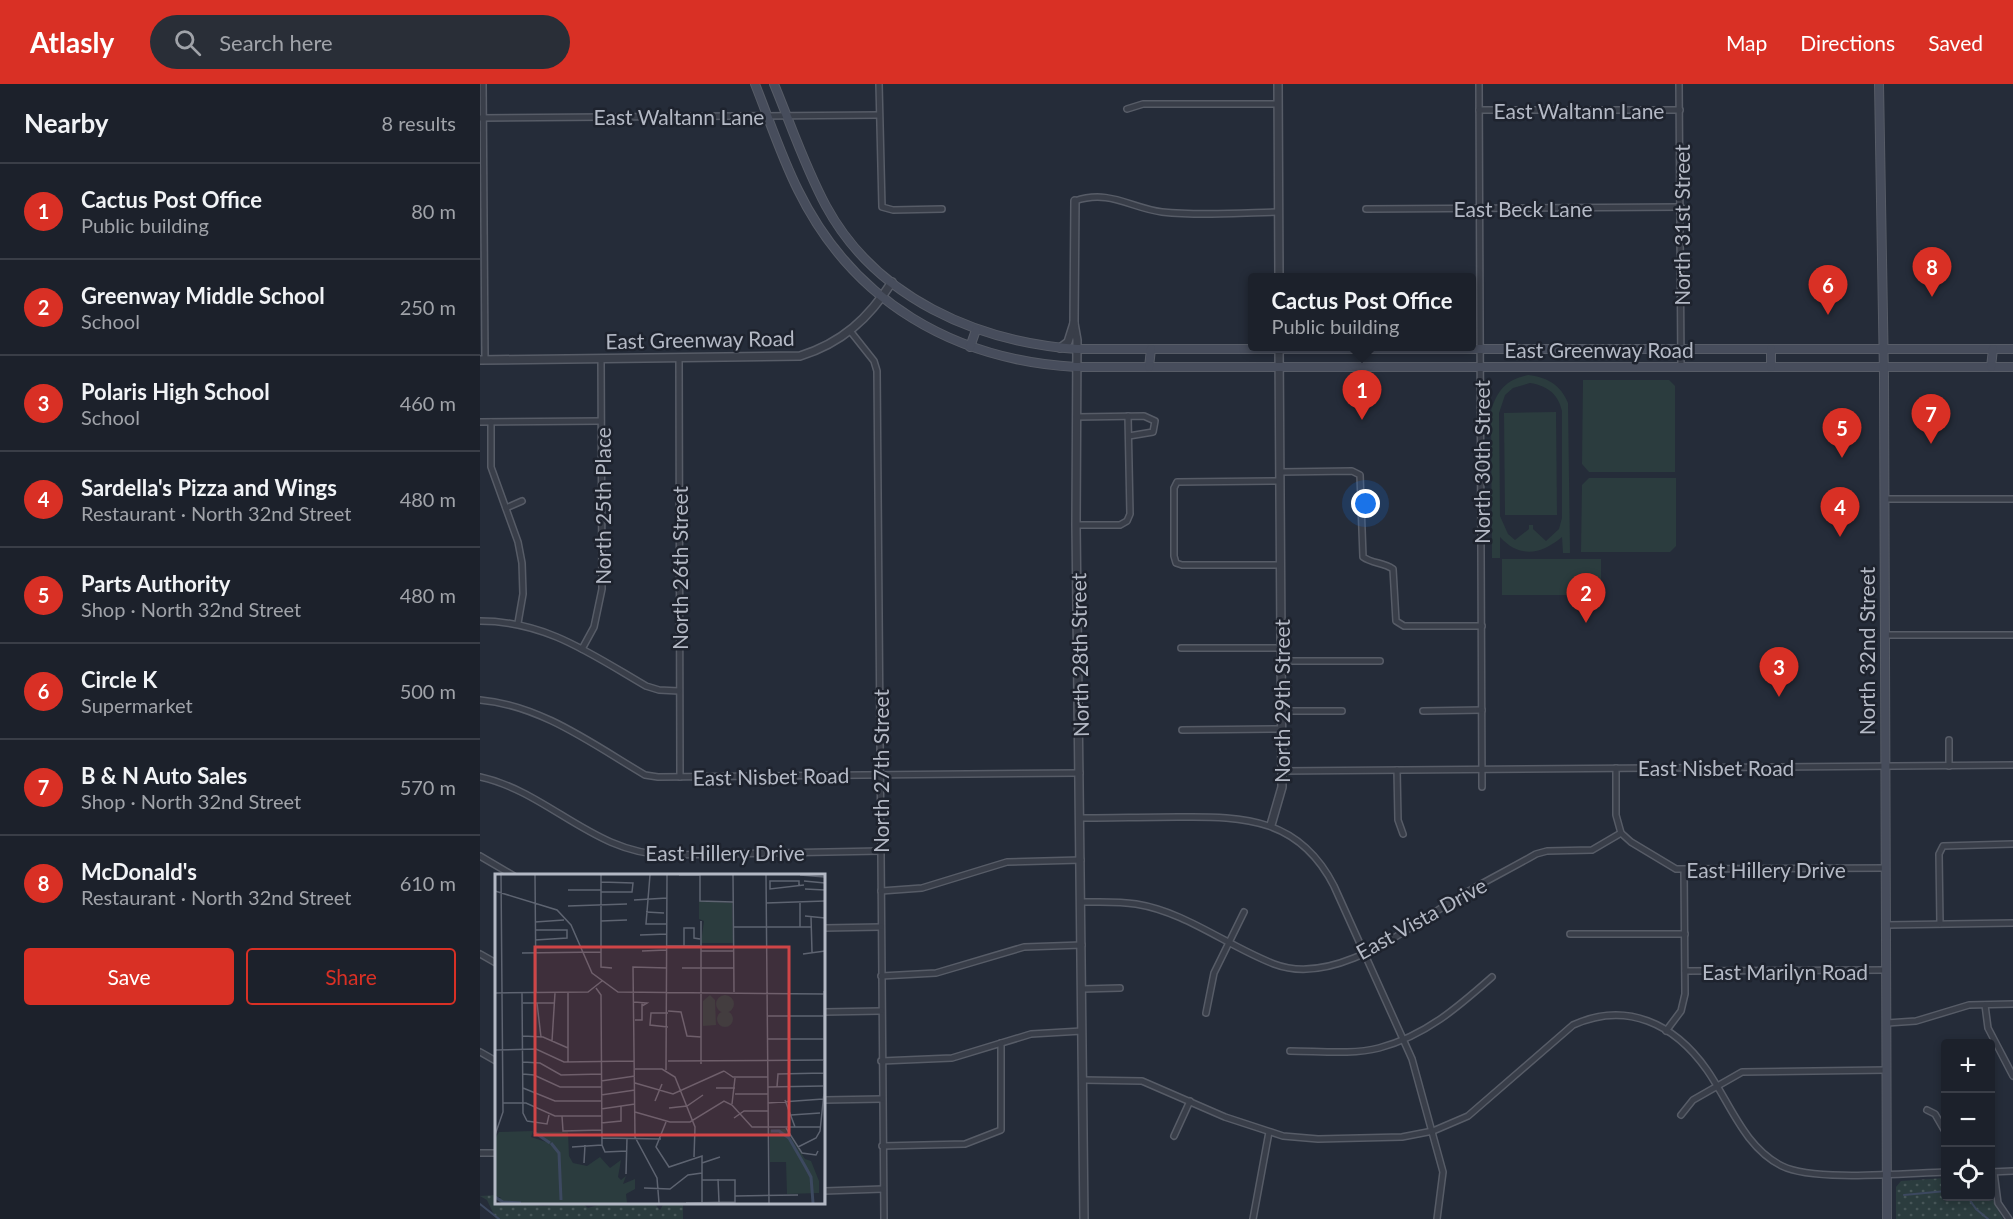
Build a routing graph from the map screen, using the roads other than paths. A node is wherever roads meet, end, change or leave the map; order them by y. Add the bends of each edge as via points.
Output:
1 (483, 84) edge
2 (755, 84) edge
3 (774, 84) edge
4 (879, 84) edge
5 (1278, 84) edge
6 (1479, 84) edge
7 (1679, 84) edge
8 (1880, 84) edge
9 (1278, 104) junction
10 (1127, 110) dead end
11 (1479, 110) junction
12 (1680, 110) junction
13 (879, 115) junction
14 (768, 116) junction
15 (788, 116) junction
16 (482, 118) edge
17 (1075, 201) joint
18 (827, 207) junction
19 (1681, 207) junction
20 (1480, 208) junction
21 (942, 209) dead end
22 (1366, 209) dead end
23 (1279, 212) junction
24 (812, 214) junction
25 (1279, 273) edge
26 (892, 282) junction
27 (882, 297) junction
28 (1074, 323) junction
29 (976, 330) junction
30 (851, 332) junction
31 (970, 347) junction
32 (1060, 348) junction
33 (1248, 348) edge
34 (1476, 349) edge
35 (1481, 349) junction
36 (1681, 349) junction
37 (1771, 349) junction
38 (1883, 349) junction
39 (1993, 349) junction
40 (2013, 349) edge
41 (1077, 350) junction
42 (1152, 350) junction
43 (1279, 351) edge
44 (601, 358) junction
45 (679, 358) junction
46 (482, 359) edge
47 (1481, 366) junction
48 (1076, 367) junction
49 (1149, 367) junction
50 (1279, 367) junction
51 (1681, 367) junction
52 (1771, 367) junction
53 (1883, 367) junction
54 (1991, 367) junction
55 (2013, 368) edge
56 (1128, 416) junction
57 (1076, 417) junction
58 (601, 421) junction
59 (480, 422) edge
60 (491, 422) junction
61 (1129, 436) junction
62 (1280, 472) junction
63 (1280, 481) junction
64 (1884, 499) junction
65 (2013, 499) edge
66 (522, 501) dead end
67 (506, 508) junction
68 (1076, 525) junction
69 (1281, 566) junction
70 (480, 621) edge
71 (518, 623) junction
72 (1482, 626) junction
73 (1885, 635) junction
74 (2013, 635) edge
75 (1181, 648) dead end
76 (1281, 648) junction
77 (582, 649) junction
78 (1281, 661) junction
79 (1380, 661) dead end
80 (679, 691) junction
81 (480, 700) edge
82 (1482, 710) junction
83 (1281, 711) junction
84 (1342, 711) dead end
85 (1423, 711) dead end
86 (1281, 729) junction
87 (1182, 730) dead end
88 (1949, 740) dead end
89 (2013, 765) edge
90 (1884, 766) junction
91 (1949, 766) junction
92 (1616, 768) junction
93 (1482, 769) junction
94 (1397, 770) junction
95 (1282, 771) junction
96 (1080, 773) junction
97 (880, 775) junction
98 (480, 777) edge
99 (680, 777) junction
100 (1482, 786) dead end
101 (1081, 818) junction
102 (1271, 825) junction
103 (1621, 833) junction
104 (1403, 834) dead end
105 (2013, 844) edge
106 (880, 851) junction
107 (480, 856) edge
108 (1081, 860) junction
109 (1885, 868) junction
110 (1684, 870) junction
111 (511, 874) edge
112 (881, 891) junction
113 (1082, 902) junction
114 (1244, 912) dead end
115 (2013, 923) edge
116 (1940, 924) junction
117 (1886, 925) junction
118 (881, 927) junction
119 (825, 928) edge
120 (1570, 934) dead end
121 (1685, 934) junction
122 (1229, 942) junction
123 (1082, 945) junction
124 (1364, 952) junction
125 (480, 954) edge
126 (495, 962) edge
127 (1886, 970) junction
128 (1685, 971) junction
129 (881, 976) junction
130 (1492, 977) dead end
131 (1082, 988) junction
132 (1120, 988) dead end
133 (2013, 1004) edge
134 (1985, 1005) junction
135 (881, 1011) junction
136 (825, 1012) edge
137 (1206, 1013) dead end
138 (1887, 1023) junction
139 (1082, 1031) junction
140 (1666, 1031) junction
141 (1403, 1039) junction
142 (1001, 1043) junction
143 (1290, 1051) dead end
144 (480, 1052) edge
145 (495, 1060) edge
146 (881, 1061) junction
147 (1887, 1071) junction
148 (2013, 1076) edge
149 (1083, 1080) junction
150 (1717, 1085) junction
151 (882, 1099) junction
152 (825, 1100) edge
153 (1190, 1101) junction
154 (1927, 1110) dead end
155 (1681, 1115) dead end
156 (1941, 1124) edge
157 (1433, 1131) junction
158 (1269, 1132) junction
159 (1174, 1136) dead end
160 (882, 1146) junction
161 (2013, 1171) edge
162 (1941, 1172) edge
163 (1995, 1172) edge
164 (1887, 1173) junction
165 (1995, 1188) edge
166 (883, 1189) junction
167 (825, 1191) edge
168 (884, 1219) edge
169 (1084, 1219) edge
170 (1253, 1219) edge
171 (1437, 1219) edge
172 (1887, 1219) edge
173 (2009, 1219) edge

1 - 16 street
2 - 14 main road, East Greenway Road
3 - 15 main road, East Greenway Road
4 - 13 street
5 - 9 street
6 - 11 street, North 30th Street
7 - 12 street, North 31st Street
8 - 38 main road, North 32nd Street
9 - 10 street via 1143,104
9 - 23 street
11 - 12 street, East Waltann Lane
11 - 20 street, North 30th Street
12 - 19 street, North 31st Street
13 - 15 street, East Waltann Lane
13 - 21 street via 882,207
14 - 15 street, East Waltann Lane
14 - 16 street, East Waltann Lane
14 - 24 main road, East Greenway Road via 798,191
15 - 18 main road, East Greenway Road
16 - 46 street
17 - 23 street via 1121,199 1165,212
17 - 28 street, North 28th Street
18 - 24 main road
18 - 26 main road, East Greenway Road via 855,245
19 - 20 street, East Beck Lane
19 - 36 street, North 31st Street
20 - 22 street, East Beck Lane
20 - 35 street, North 30th Street
23 - 25 street
24 - 27 main road, East Greenway Road via 842,257
26 - 27 street, East Greenway Road
26 - 29 main road, East Greenway Road via 935,312
27 - 30 street, East Greenway Road
27 - 31 main road, East Greenway Road via 927,328
28 - 32 street, North 28th Street via 1068,342
28 - 41 street, North 28th Street
29 - 31 main road
29 - 32 main road, East Greenway Road
30 - 45 street, East Greenway Road via 801,357
30 - 97 street, North 27th Street via 877,370
31 - 48 main road, East Greenway Road via 1030,363
32 - 41 main road, East Greenway Road
33 - 42 main road, East Greenway Road
34 - 35 main road, East Greenway Road
35 - 36 main road, East Greenway Road
35 - 47 street, North 30th Street
36 - 37 main road, East Greenway Road
36 - 51 street, North 31st Street
37 - 38 main road, East Greenway Road
37 - 52 main road
38 - 39 main road, East Greenway Road
38 - 53 main road, North 32nd Street
39 - 40 main road, East Greenway Road
39 - 54 main road
41 - 42 main road, East Greenway Road
41 - 48 street, North 28th Street
42 - 49 main road
43 - 50 street, North 29th Street
44 - 45 street, East Greenway Road
44 - 46 street, East Greenway Road
44 - 58 street, North 25th Place
45 - 80 street, North 26th Street
47 - 50 main road, East Greenway Road
47 - 51 main road, East Greenway Road
47 - 72 street, North 30th Street
48 - 49 main road, East Greenway Road
48 - 57 street, North 28th Street
49 - 50 main road, East Greenway Road
50 - 62 street, North 29th Street
51 - 52 main road, East Greenway Road
52 - 53 main road, East Greenway Road
53 - 54 main road, East Greenway Road
53 - 64 main road, North 32nd Street
54 - 55 main road, East Greenway Road
56 - 57 street
56 - 61 street
56 - 61 street via 1151,418 1155,427 1148,435
57 - 68 street, North 28th Street
58 - 60 street
58 - 77 street, North 25th Place via 602,595 594,627
59 - 60 street
60 - 67 street via 491,467
61 - 68 street via 1127,521 1120,525
62 - 63 street, North 29th Street
62 - 72 street via 1352,471 1360,475 1363,557 1393,569 1396,621 1404,626
63 - 69 street, North 29th Street
63 - 69 street via 1177,482 1174,488 1176,563
64 - 65 street
64 - 73 main road, North 32nd Street
66 - 67 street
67 - 71 street via 522,563 523,594
68 - 96 street, North 28th Street
69 - 76 street, North 29th Street
70 - 71 street
71 - 77 street
72 - 82 street, North 30th Street
73 - 74 street
73 - 90 main road, North 32nd Street
75 - 76 street
76 - 78 street, North 29th Street
77 - 80 street via 646,686
78 - 79 street
78 - 83 street, North 29th Street
80 - 99 street, North 26th Street
81 - 99 street, East Nisbet Road via 518,707 547,719 645,775
82 - 85 street
82 - 93 street, North 30th Street
83 - 84 street
83 - 86 street, North 29th Street
86 - 87 street
86 - 95 street, North 29th Street
88 - 91 street
89 - 91 street, East Nisbet Road
90 - 91 street, East Nisbet Road
90 - 92 street, East Nisbet Road
90 - 109 main road, North 32nd Street
92 - 93 street, East Nisbet Road
92 - 103 street via 1616,815
93 - 94 street, East Nisbet Road
93 - 100 street
94 - 95 street, East Nisbet Road
94 - 104 street via 1398,820
95 - 102 street, North 29th Street via 1281,797
96 - 97 street, East Nisbet Road
96 - 101 street, North 28th Street
97 - 99 street, East Nisbet Road
97 - 106 street, North 27th Street
98 - 106 street, East Hillery Drive via 509,786 610,844 636,852 668,855
101 - 102 street via 1225,816
101 - 108 street, North 28th Street
102 - 124 street via 1302,844 1324,869
103 - 110 street, East Hillery Drive via 1669,866
103 - 124 street, East Vista Drive via 1592,850 1547,851 1536,855 1464,894 1408,931
105 - 116 street via 1943,846 1939,855
106 - 112 street, North 27th Street
107 - 111 street
108 - 112 street via 1007,862 922,888
108 - 113 street, North 28th Street
109 - 110 street, East Hillery Drive
109 - 117 main road, North 32nd Street
110 - 121 street
112 - 118 street, North 27th Street
113 - 122 street, East Vista Drive via 1125,902 1151,907
113 - 123 street, North 28th Street
114 - 122 street
115 - 116 street
116 - 117 street
117 - 127 main road, North 32nd Street
118 - 119 street
118 - 129 street, North 27th Street
120 - 121 street, East Marilyn Road
121 - 128 street
122 - 124 street, East Vista Drive via 1273,964 1301,969 1327,967
122 - 137 street via 1214,973
123 - 129 street via 1024,947 936,973
123 - 131 street, North 28th Street
124 - 141 street
125 - 126 street
127 - 128 street, East Marilyn Road
127 - 138 main road, North 32nd Street
128 - 140 street via 1684,1003
129 - 135 street, North 27th Street
130 - 141 street via 1436,1024
131 - 132 street
131 - 139 street, North 28th Street
133 - 134 street
134 - 138 street via 1969,1005 1916,1021
134 - 148 street via 1988,1028
135 - 136 street
135 - 146 street, North 27th Street
138 - 147 main road, North 32nd Street
139 - 142 street via 1046,1031
139 - 149 street, North 28th Street
140 - 150 street via 1699,1060
140 - 157 street via 1629,1015 1589,1018 1559,1035 1478,1109
141 - 143 street via 1368,1050
141 - 157 street
142 - 146 street via 952,1058
142 - 160 street via 1001,1130 965,1144
144 - 145 street
146 - 151 street, North 27th Street
147 - 150 street via 1749,1072 1736,1074
147 - 164 main road, North 32nd Street
149 - 153 street via 1142,1081
149 - 169 street, North 28th Street
150 - 155 street via 1693,1100
150 - 164 street via 1752,1142 1782,1166 1812,1174
151 - 152 street
151 - 160 street, North 27th Street
153 - 158 street
153 - 159 street
154 - 156 street
157 - 158 street via 1402,1137 1318,1139
157 - 171 street via 1443,1172
158 - 170 street
160 - 166 street, North 27th Street
161 - 163 street
162 - 164 street
164 - 172 main road, North 32nd Street
165 - 173 street via 1998,1203
166 - 167 street
166 - 168 street, North 27th Street

